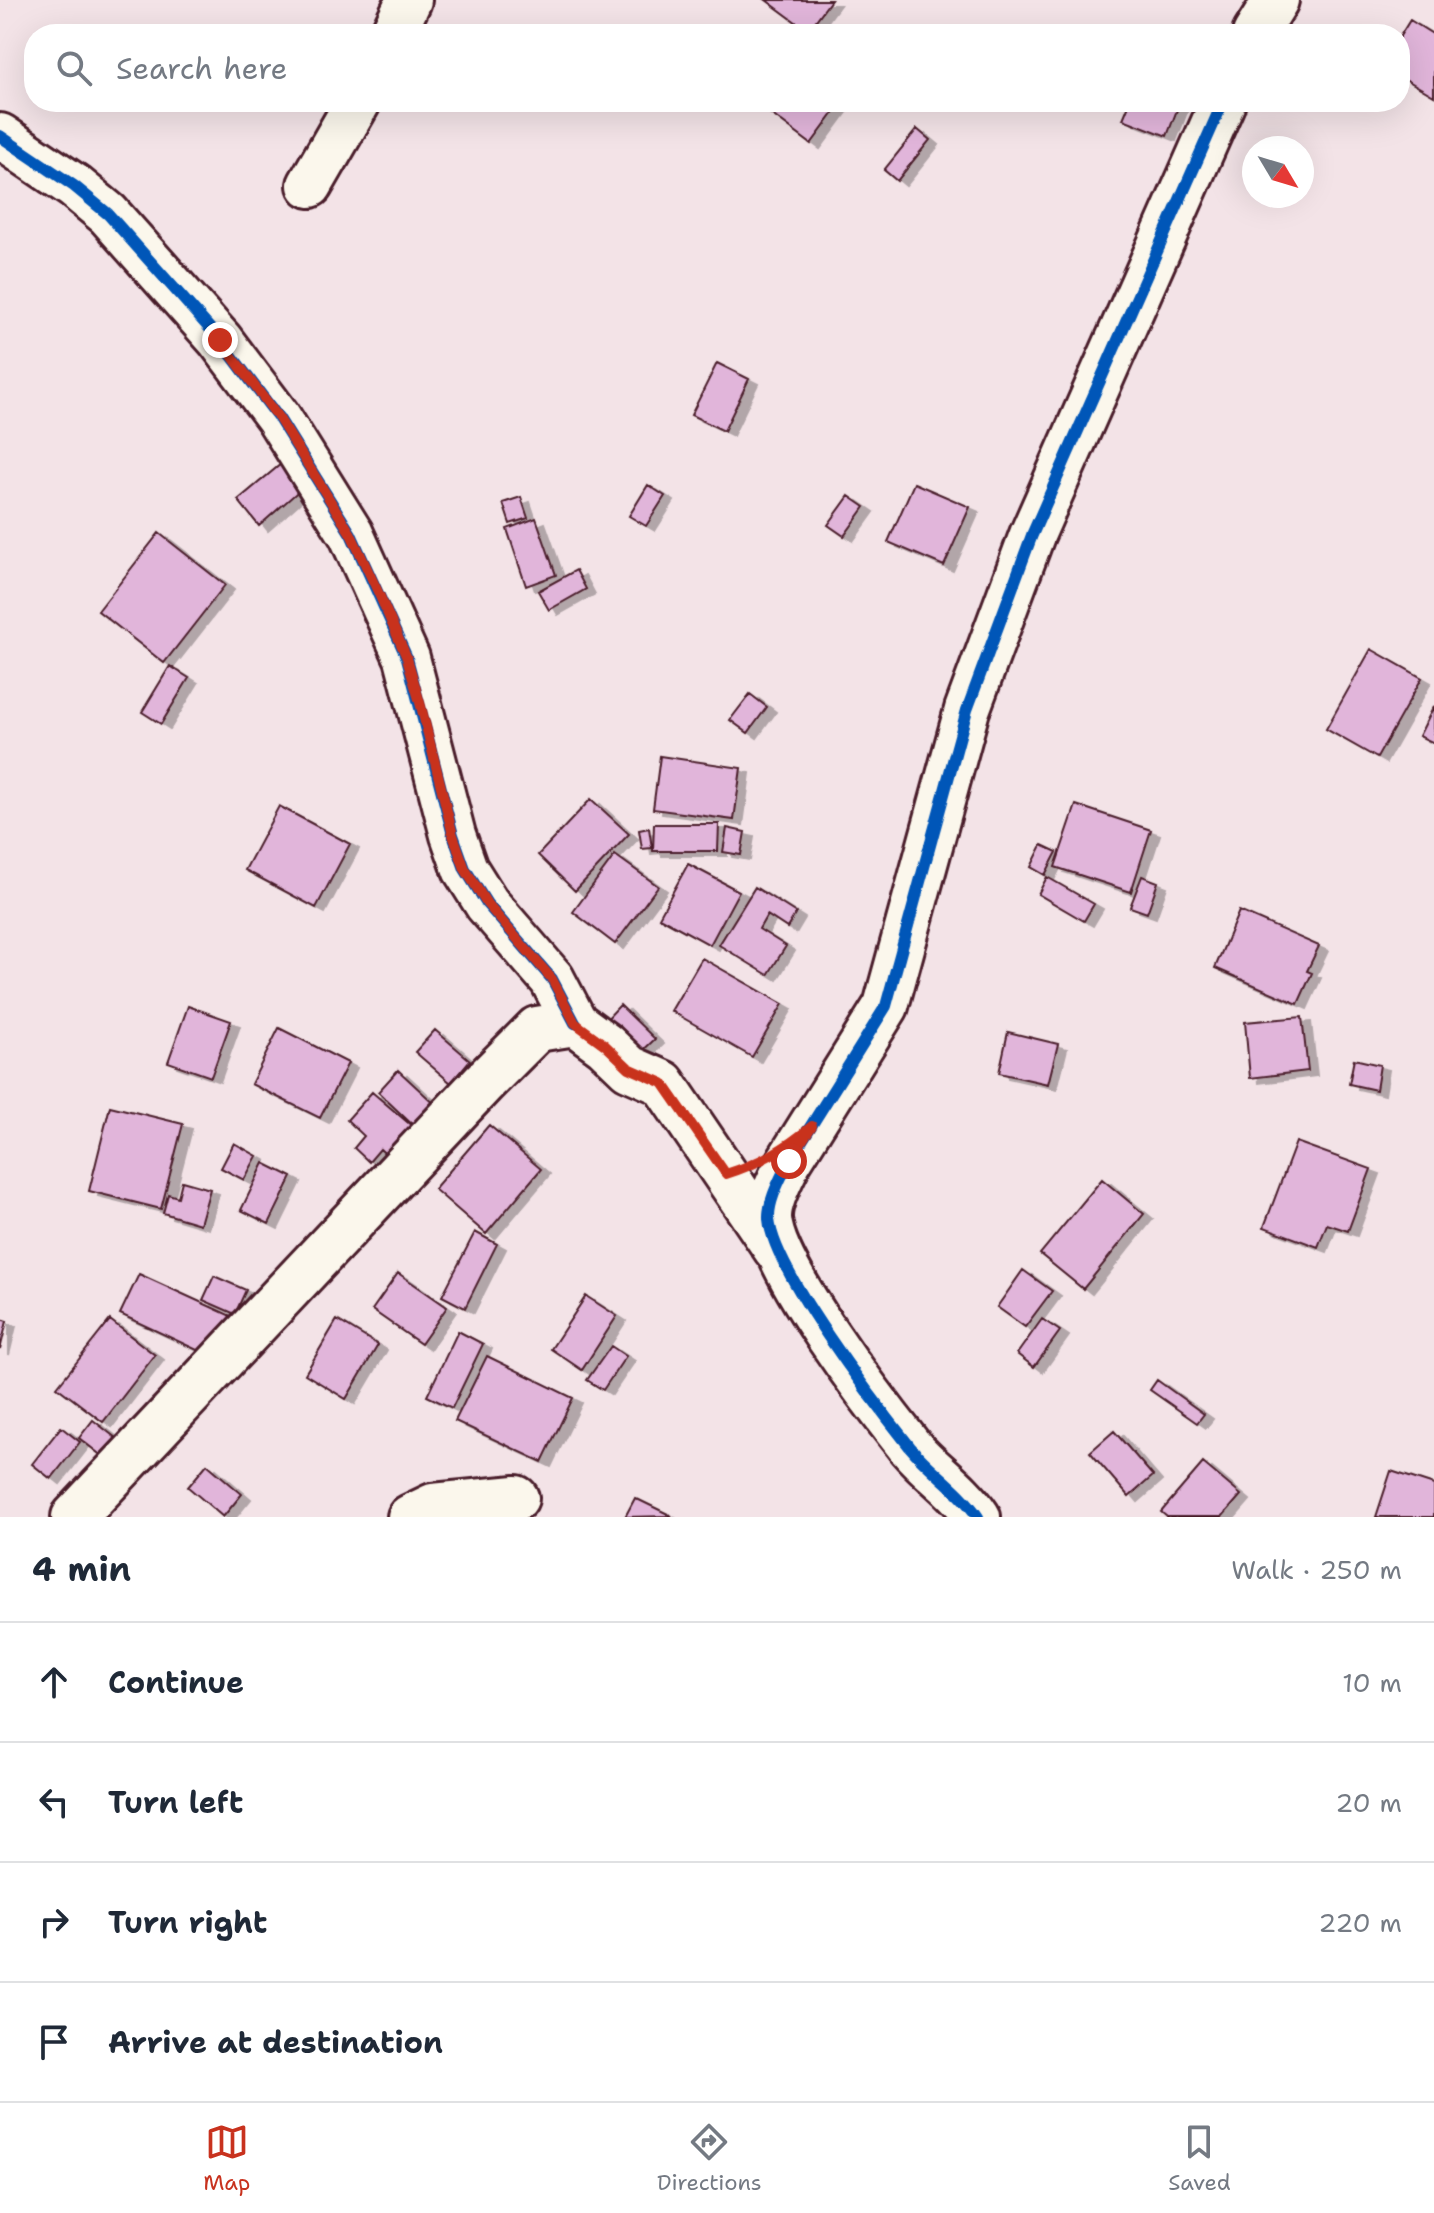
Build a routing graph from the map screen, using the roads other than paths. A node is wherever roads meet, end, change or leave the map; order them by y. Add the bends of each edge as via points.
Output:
1 (409, 0) edge
2 (1276, 0) edge
3 (398, 24) edge
4 (1261, 24) edge
5 (352, 112) edge
6 (1219, 112) edge
7 (0, 136) edge
8 (310, 185) dead end
9 (575, 1023) junction
10 (812, 1126) junction
11 (726, 1174) junction
12 (777, 1251) junction
13 (516, 1498) dead end
14 (96, 1510) edge
15 (410, 1517) edge
16 (978, 1517) edge

1 - 3 street
2 - 4 street
5 - 8 street
6 - 10 street via 1021,564 967,710 886,1006
7 - 9 street via 108,214 220,340 278,417 351,534 407,658 465,869 487,904 552,979
9 - 11 street via 629,1068 663,1083
9 - 14 street via 537,1029 526,1040
10 - 11 street via 788,1147
10 - 12 street via 777,1186 769,1217
11 - 12 street
12 - 16 street via 826,1333 912,1449
13 - 15 street via 433,1506

